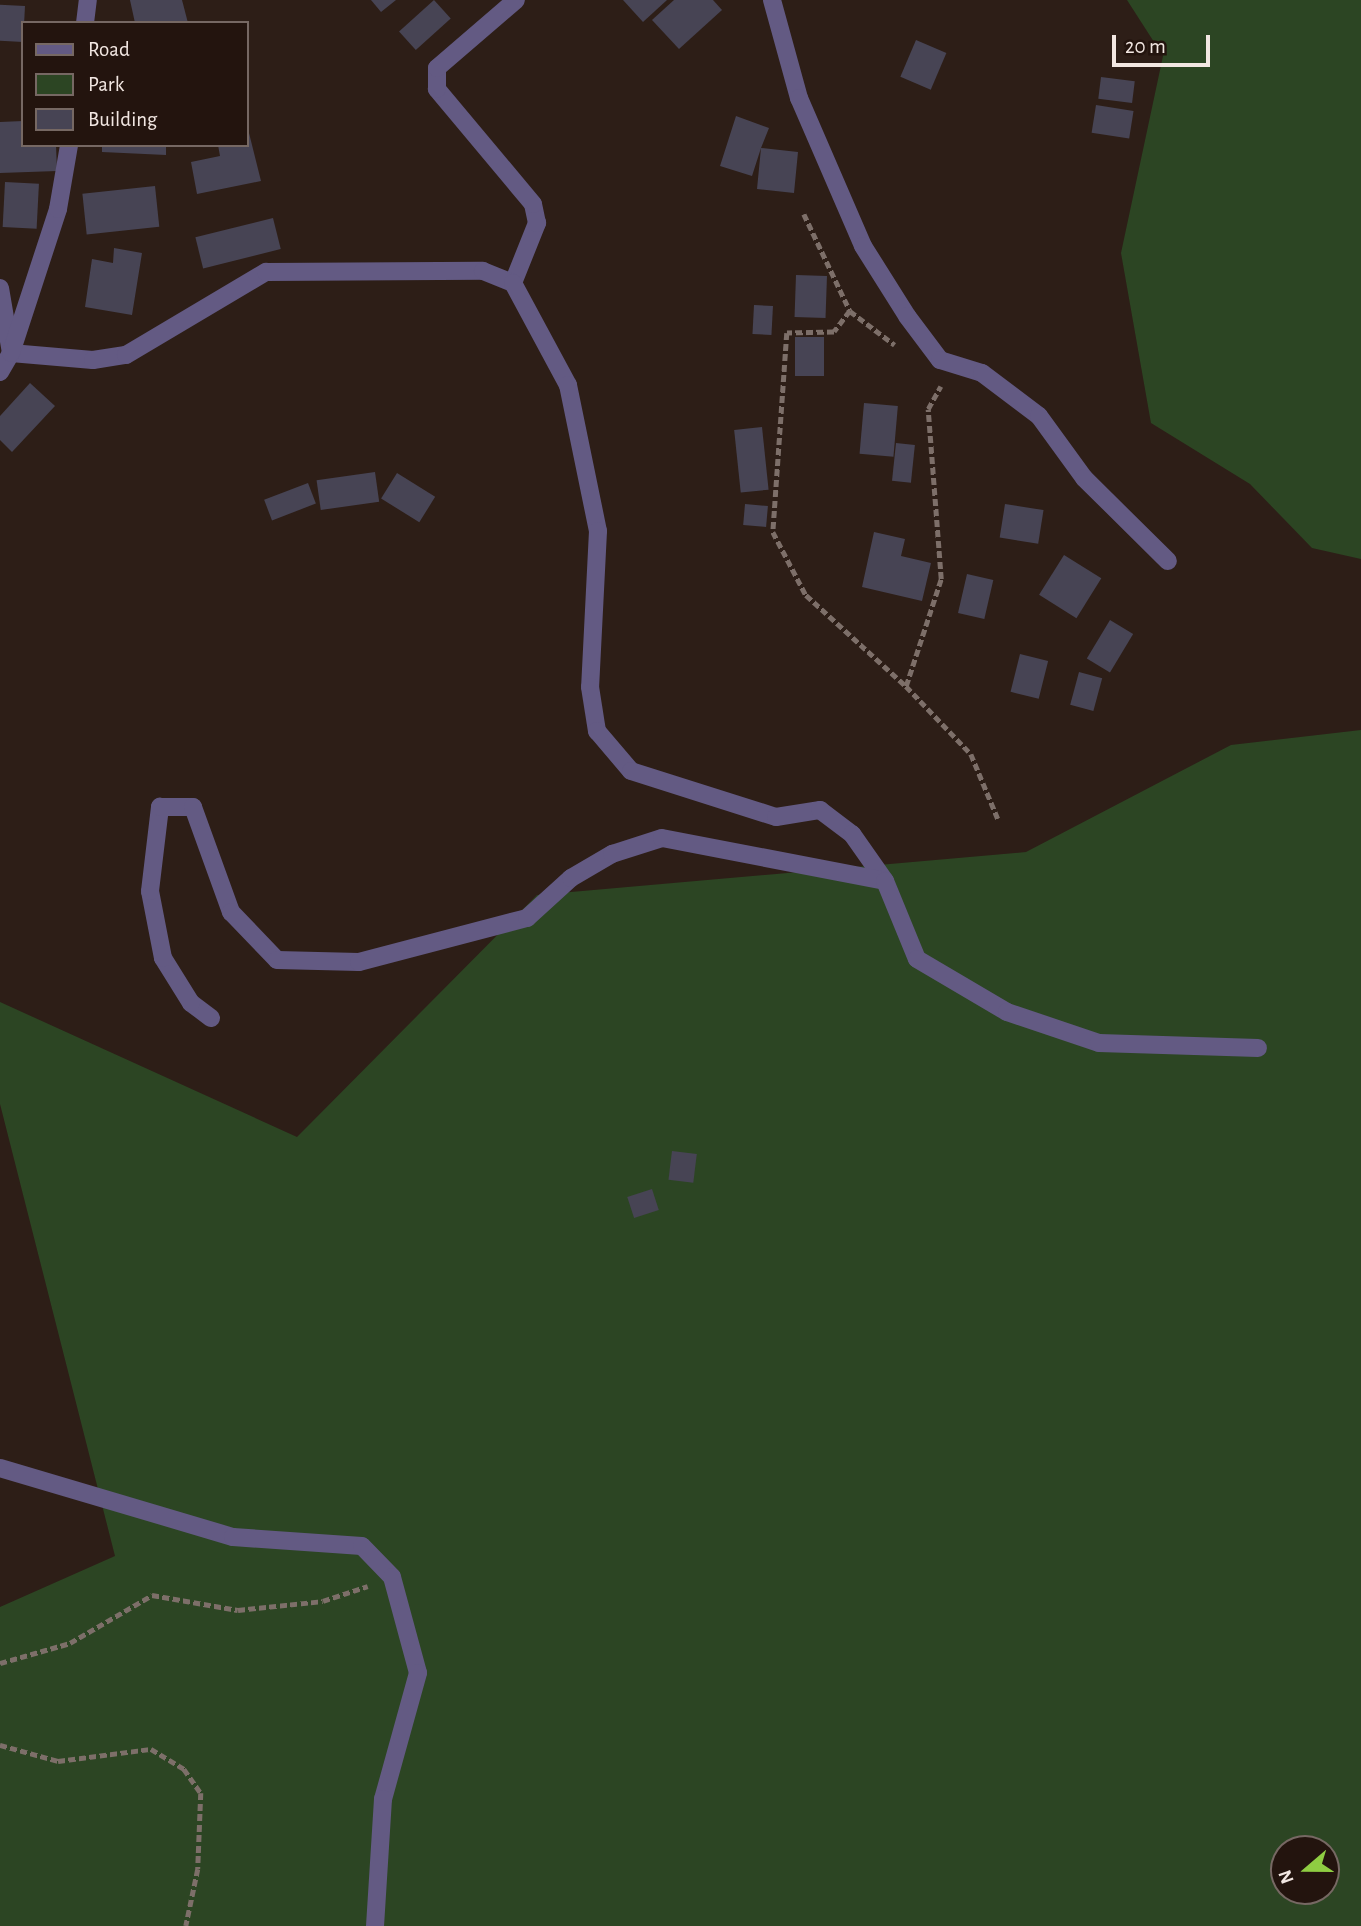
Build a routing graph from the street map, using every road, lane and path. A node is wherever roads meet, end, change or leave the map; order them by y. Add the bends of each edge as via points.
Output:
1 (88, 0) edge
2 (516, 0) edge
3 (772, 0) edge
4 (85, 21) edge
5 (69, 147) edge
6 (804, 214) dead end
7 (513, 283) junction
8 (0, 288) edge
9 (850, 311) junction
10 (12, 353) junction
11 (940, 360) junction
12 (0, 372) edge
13 (982, 373) junction
14 (1167, 561) dead end
15 (906, 686) junction
16 (998, 820) dead end
17 (884, 881) junction
18 (211, 1018) dead end
19 (1258, 1048) dead end
20 (0, 1468) edge
21 (392, 1577) junction
22 (0, 1663) edge
23 (0, 1745) edge
24 (186, 1926) edge
25 (375, 1926) edge

1 - 4 street
2 - 7 street via 437,68 437,89 533,204 537,223
3 - 11 street via 799,98 863,246
5 - 10 street via 58,209
6 - 9 path
7 - 10 street via 483,271 266,272 126,355 93,360
7 - 17 street via 568,385 598,531 590,687 597,731 631,771 776,817 820,810 852,834
8 - 10 street
9 - 11 path via 913,359
9 - 15 path via 834,332 787,333 773,532 806,595
10 - 12 street
11 - 13 street
13 - 14 street via 1039,416 1084,478
13 - 15 path via 947,380 936,390 928,409 941,579
15 - 16 path via 971,754
17 - 18 street via 662,838 612,854 527,918 359,962 277,960 231,912 193,807 160,807 150,891 163,958 191,1003
17 - 19 street via 917,959 1007,1012 1099,1043
20 - 21 street via 233,1537 362,1546
21 - 22 path via 323,1601 238,1610 152,1595 70,1643
21 - 25 street via 418,1673 383,1799
23 - 24 path via 58,1761 151,1749 184,1769 201,1793 198,1868

